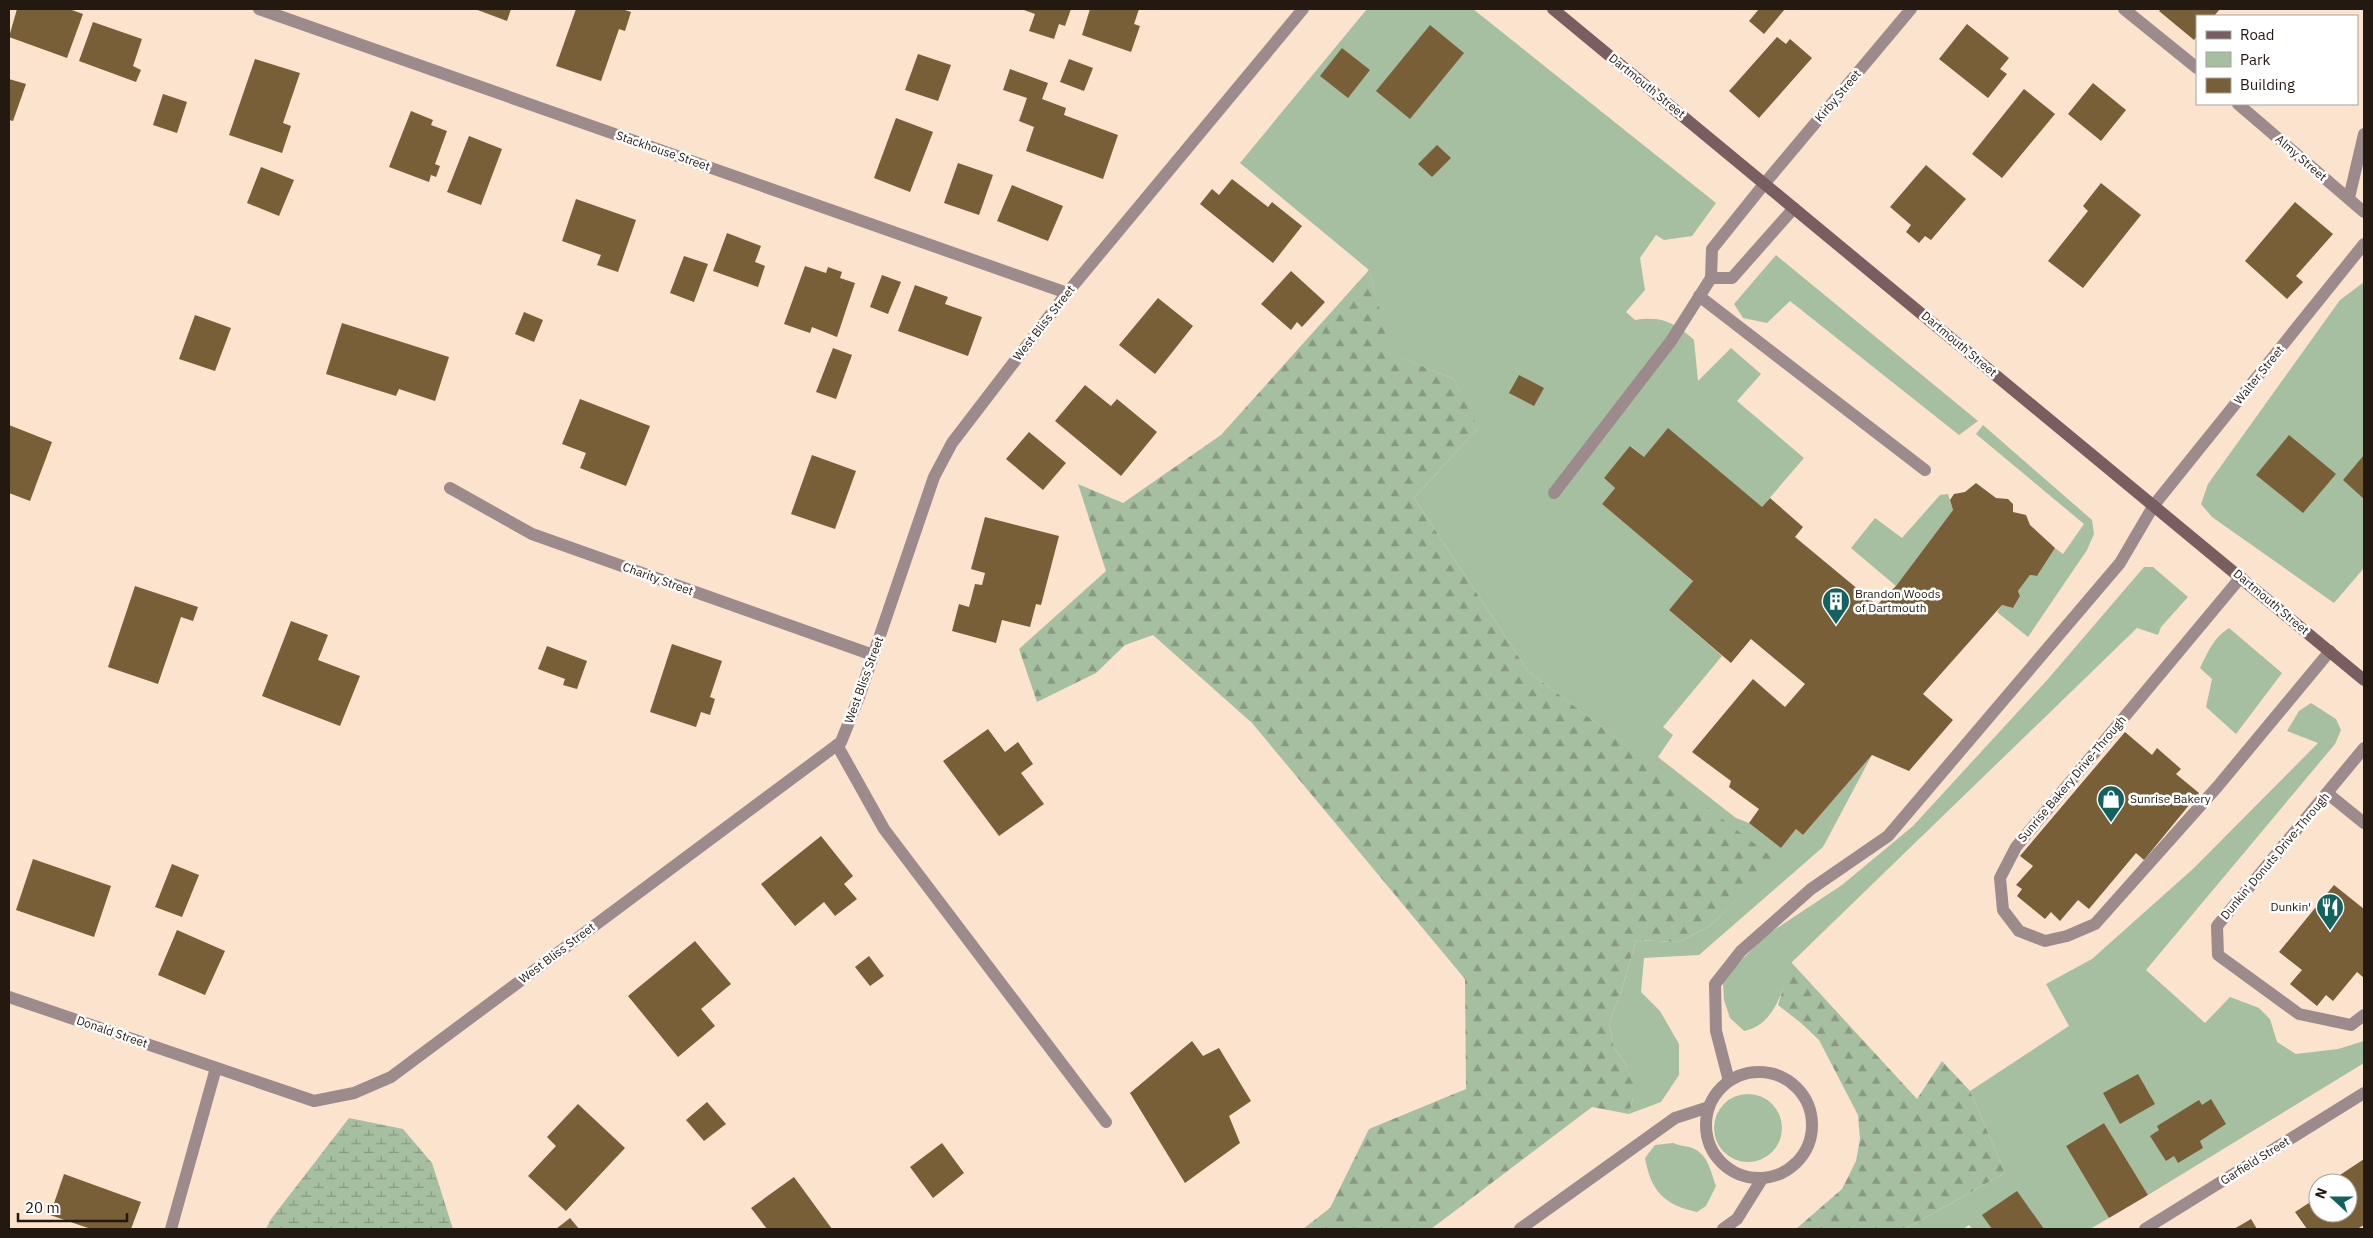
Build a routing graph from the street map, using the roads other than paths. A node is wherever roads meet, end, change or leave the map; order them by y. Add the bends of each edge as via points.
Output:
1 (259, 9) edge
2 (1303, 9) edge
3 (1553, 9) edge
4 (1911, 9) edge
5 (2124, 9) edge
6 (2196, 67) edge
7 (2239, 105) edge
8 (2364, 134) edge
9 (1765, 183) junction
10 (2349, 198) junction
11 (1794, 208) junction
12 (2364, 212) edge
13 (2364, 244) edge
14 (1711, 278) junction
15 (1067, 293) junction
16 (1699, 296) junction
17 (1925, 470) dead end
18 (450, 488) dead end
19 (1554, 494) dead end
20 (2154, 505) junction
21 (2241, 576) junction
22 (2330, 651) junction
23 (873, 655) junction
24 (2364, 680) edge
25 (837, 745) junction
26 (2364, 748) edge
27 (2327, 793) junction
28 (2364, 823) edge
29 (9, 997) edge
30 (2364, 1015) edge
31 (216, 1068) junction
32 (1728, 1081) junction
33 (2364, 1093) edge
34 (1709, 1107) junction
35 (1106, 1122) dead end
36 (1762, 1179) junction
37 (171, 1229) edge
38 (1520, 1229) edge
39 (1723, 1229) edge
40 (2145, 1229) edge

1 - 15 street, Stackhouse Street
2 - 15 street, West Bliss Street
3 - 9 main road, Dartmouth Street
4 - 9 street, Kirby Street
5 - 6 street
7 - 10 street, Almy Street
8 - 10 street
9 - 11 main road, Dartmouth Street
9 - 14 street, Kirby Street via 1712,249
10 - 12 street, Almy Street
11 - 14 street via 1732,278
11 - 20 main road, Dartmouth Street
13 - 20 street, Walter Street
14 - 16 street
15 - 23 street, West Bliss Street via 952,443 934,477
16 - 17 street
16 - 19 street via 1671,341
18 - 23 street, Charity Street via 532,534
20 - 21 main road, Dartmouth Street
20 - 32 street, Walter Street via 2120,563 1888,836 1811,889 1740,951 1715,984 1716,1031
21 - 22 main road, Dartmouth Street
21 - 22 street, Sunrise Bakery Drive-Through via 2016,846 2000,878 2003,910 2019,931 2045,941 2095,924 2218,786
22 - 24 main road, Dartmouth Street
23 - 25 street, West Bliss Street via 841,742
25 - 31 street, West Bliss Street via 391,1077 354,1093 314,1101
25 - 35 street via 884,829
26 - 27 street, Dunkin' Donuts Drive-Through
27 - 28 street
27 - 30 street, Dunkin' Donuts Drive-Through via 2217,926 2218,955 2298,1014 2351,1025
29 - 31 street, Donald Street
31 - 37 street
32 - 34 street via 1716,1092
32 - 36 street via 1760,1071 1776,1074 1791,1082 1804,1096 1811,1113 1812,1131 1807,1149 1796,1164 1780,1175
33 - 40 street, Garfield Street
34 - 36 street via 1705,1123 1707,1140 1714,1155 1727,1169 1744,1177
34 - 38 street via 1675,1118
36 - 39 street via 1737,1219

